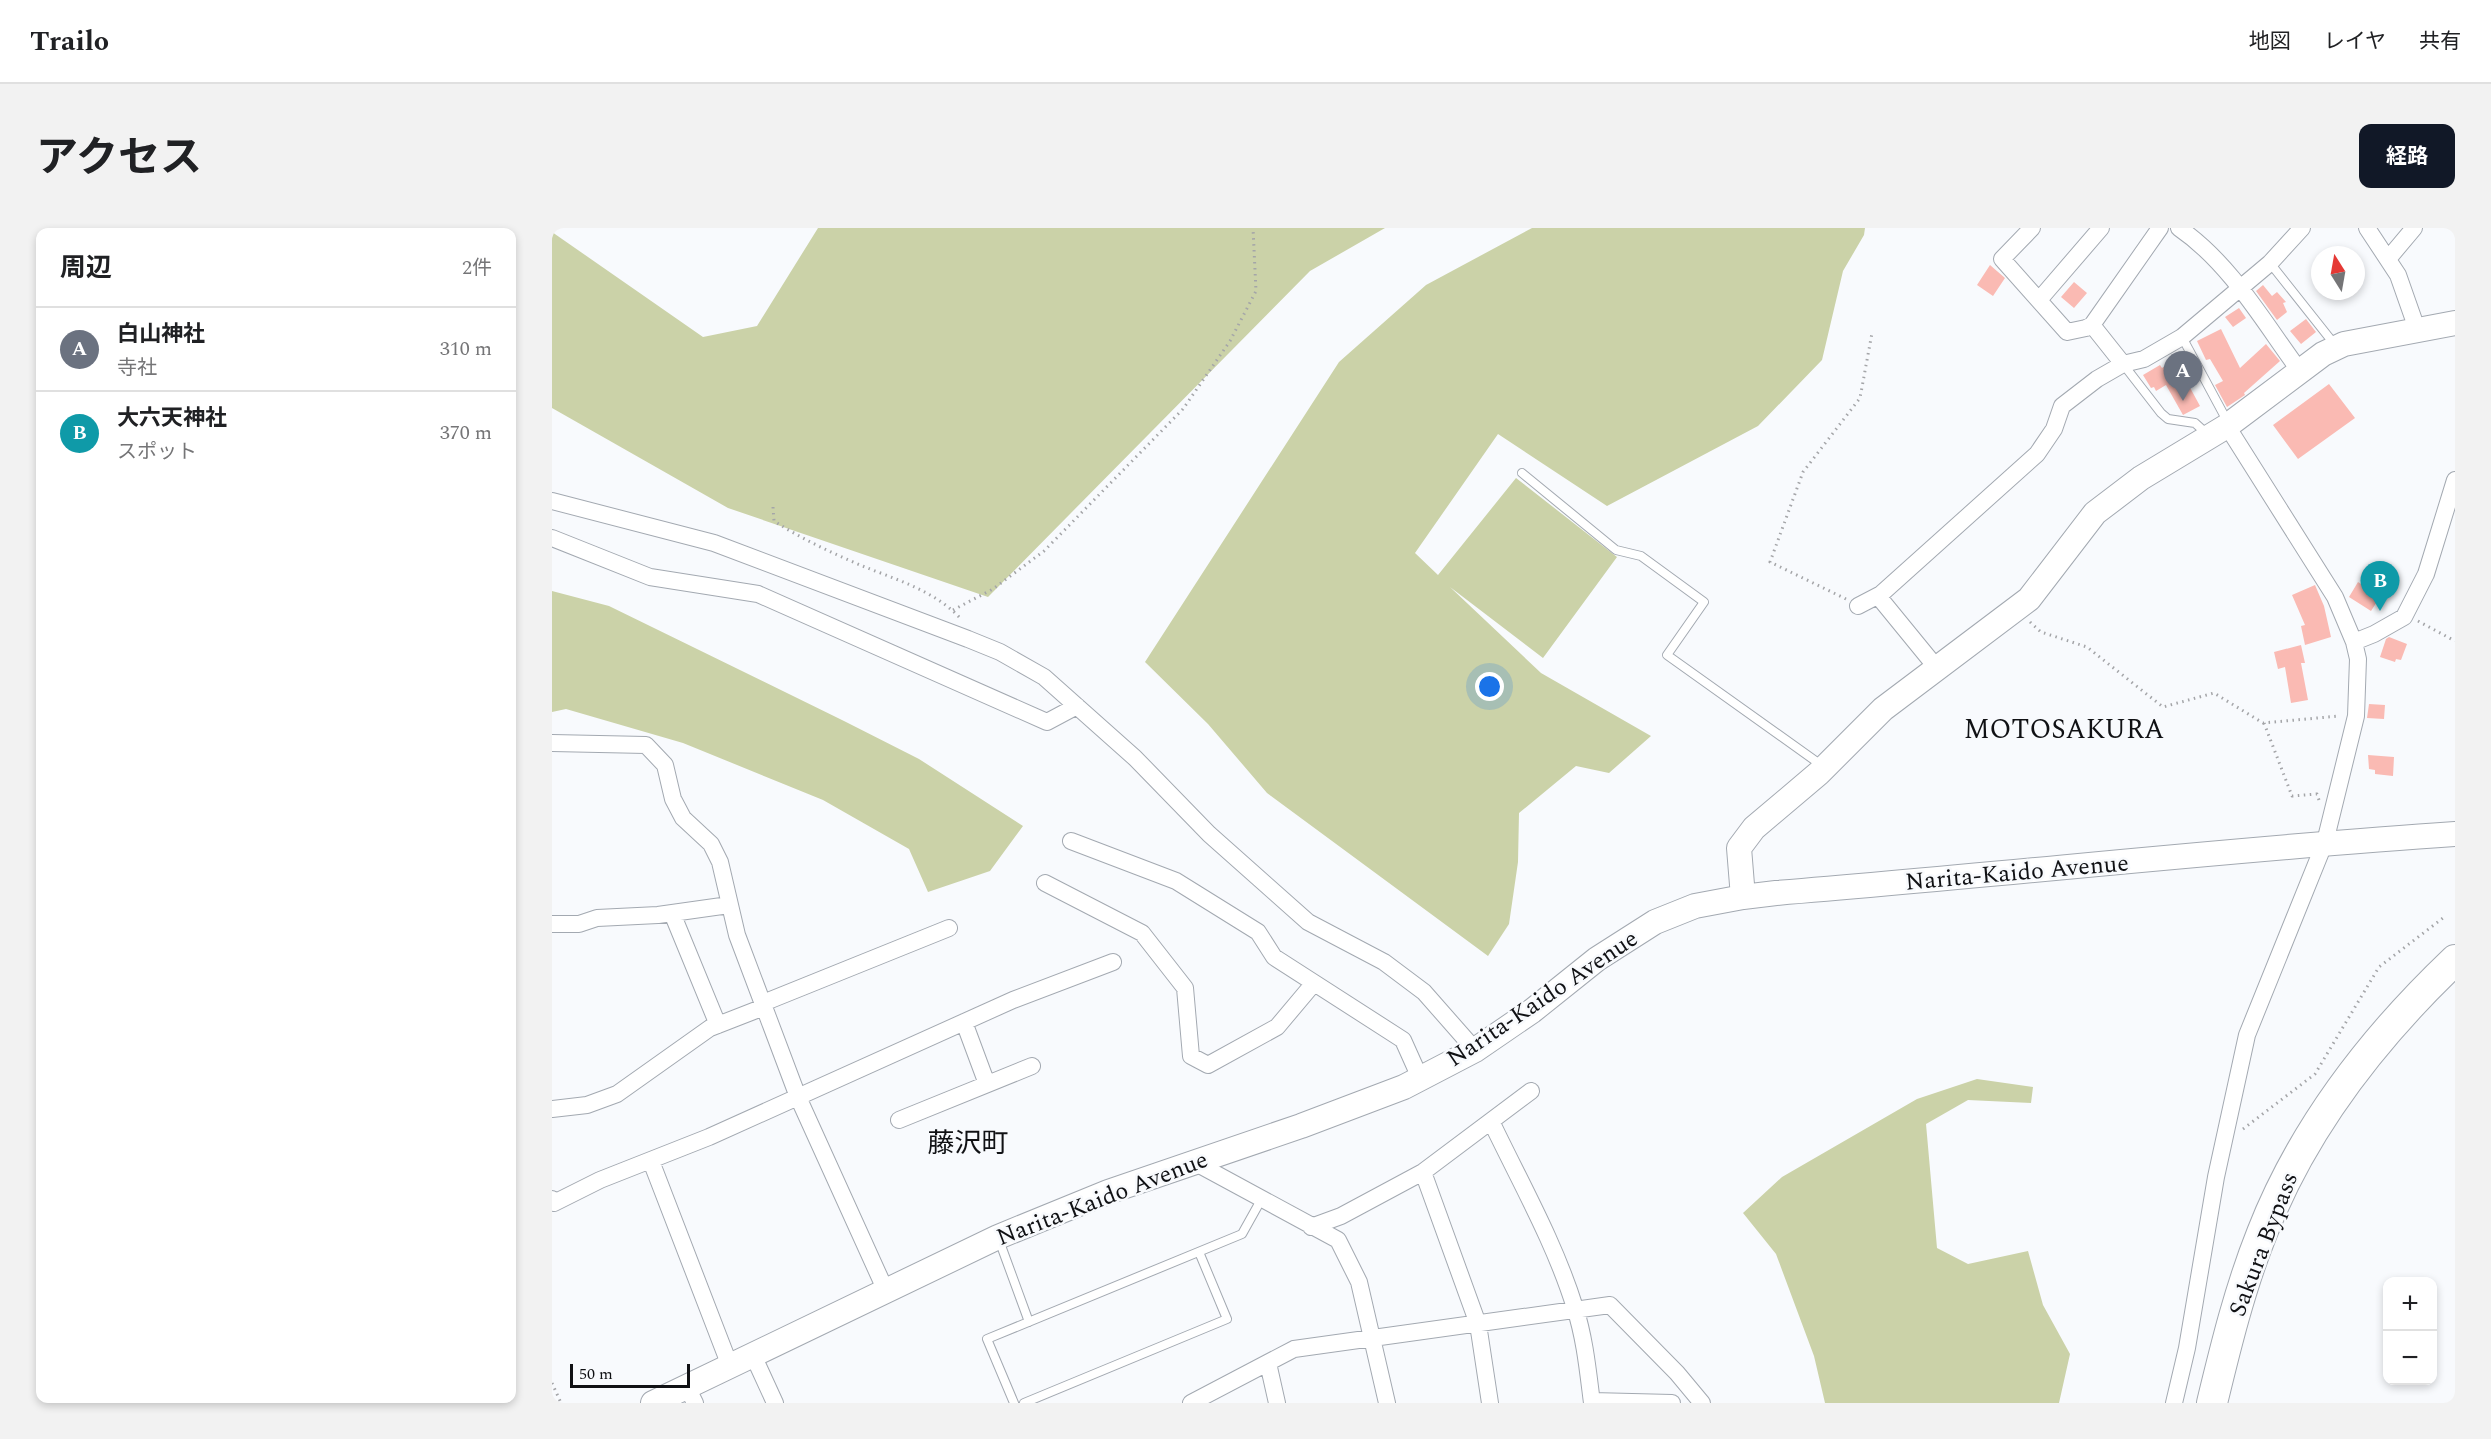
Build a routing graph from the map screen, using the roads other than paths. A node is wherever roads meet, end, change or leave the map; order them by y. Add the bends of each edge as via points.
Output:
1 (2032, 228) edge
2 (2101, 228) edge
3 (2160, 228) edge
4 (2179, 228) edge
5 (2302, 228) edge
6 (2367, 228) edge
7 (2414, 228) edge
8 (2388, 260) junction
9 (2271, 263) junction
10 (2240, 289) junction
11 (2039, 300) junction
12 (2455, 323) edge
13 (2092, 325) junction
14 (2417, 329) junction
15 (2182, 337) junction
16 (2337, 347) junction
17 (2123, 364) junction
18 (2300, 370) junction
19 (2218, 432) junction
20 (1522, 473) dead end
21 (2455, 480) edge
22 (552, 501) edge
23 (552, 538) edge
24 (1878, 596) junction
25 (1858, 606) road end
26 (2354, 642) junction
27 (1936, 667) junction
28 (1077, 706) junction
29 (552, 743) edge
30 (1824, 767) junction
31 (2455, 834) edge
32 (2326, 837) junction
33 (1071, 841) dead end
34 (1045, 883) dead end
35 (1743, 897) junction
36 (729, 905) junction
37 (672, 913) junction
38 (552, 924) edge
39 (949, 928) dead end
40 (2455, 960) edge
41 (1113, 962) dead end
42 (1314, 983) junction
43 (764, 1005) junction
44 (964, 1022) junction
45 (718, 1025) junction
46 (1475, 1050) junction
47 (1032, 1066) dead end
48 (1420, 1078) junction
49 (987, 1084) junction
50 (1531, 1091) dead end
51 (798, 1097) junction
52 (552, 1109) edge
53 (899, 1120) dead end
54 (1491, 1121) junction
55 (651, 1161) junction
56 (1194, 1162) junction
57 (1423, 1172) junction
58 (552, 1199) edge
59 (1261, 1200) junction
60 (1311, 1227) junction
61 (998, 1237) junction
62 (1199, 1252) junction
63 (885, 1289) junction
64 (1576, 1310) junction
65 (1029, 1322) junction
66 (1478, 1324) junction
67 (1372, 1338) junction
68 (753, 1355) junction
69 (1268, 1363) junction
70 (730, 1366) junction
71 (691, 1395) edge
72 (1592, 1402) edge
73 (653, 1403) edge
74 (775, 1403) edge
75 (1014, 1403) edge
76 (1024, 1403) edge
77 (1191, 1403) edge
78 (1277, 1403) edge
79 (1387, 1403) edge
80 (1490, 1403) edge
81 (1672, 1403) edge
82 (1702, 1403) edge
83 (2174, 1403) edge
84 (2212, 1403) edge

1 - 11 street via 2002,259
2 - 11 street
3 - 13 street
4 - 10 street via 2195,239
5 - 9 street
6 - 8 street
7 - 8 street
8 - 14 street via 2398,275
9 - 10 street
9 - 16 lane
10 - 15 street
10 - 18 street
11 - 13 street via 2067,332
12 - 14 street
13 - 17 street
14 - 16 street
15 - 17 street via 2145,359
15 - 19 lane via 2225,417
16 - 18 street
17 - 19 lane via 2168,419
17 - 24 street via 2062,406 2054,429 2037,454
18 - 19 street
19 - 26 street via 2335,597
19 - 27 street via 2142,478 2095,513 2029,599
20 - 30 lane via 1616,550 1641,556 1704,602 1667,655
21 - 26 street via 2426,574 2404,617
22 - 28 street via 714,543 968,639 1044,677
23 - 28 street via 650,577 758,594 1047,722
24 - 25 street
24 - 27 street
26 - 32 street via 2358,659 2356,716
27 - 30 street via 1883,709
28 - 46 street via 1135,758 1209,834 1308,922 1384,962 1424,992
29 - 36 street via 646,745 665,765 673,799 683,818 711,844 720,862
30 - 35 street via 1754,828 1739,848
31 - 32 street, Narita-Kaido Avenue
32 - 35 street, Narita-Kaido Avenue via 1990,876
32 - 83 street via 2247,1035
33 - 42 street via 1176,881 1258,932 1274,957
34 - 42 street via 1142,933 1185,988 1191,1056 1208,1065 1277,1027
35 - 46 street, Narita-Kaido Avenue via 1695,906 1654,922 1597,959
36 - 37 street
36 - 43 street
37 - 38 street
37 - 45 street
39 - 43 street
40 - 84 highway, Sakura Bypass via 2416,997 2347,1079 2296,1160 2262,1232 2234,1314
41 - 44 street
42 - 48 street via 1404,1040
43 - 45 street
43 - 51 street
44 - 49 street
44 - 51 street
45 - 52 street via 617,1094 587,1105
46 - 48 street, Narita-Kaido Avenue
47 - 49 street
48 - 56 street, Narita-Kaido Avenue via 1301,1126
49 - 53 street
50 - 54 street
51 - 55 street
51 - 63 street
54 - 57 street
54 - 64 street via 1561,1267
55 - 58 street via 554,1203
55 - 70 street
56 - 59 street
56 - 61 street, Narita-Kaido Avenue
57 - 60 street via 1341,1216
57 - 66 street
59 - 60 street
59 - 62 lane via 1242,1234
60 - 67 street via 1338,1240 1359,1282
61 - 63 street, Narita-Kaido Avenue
61 - 65 lane
62 - 65 lane
62 - 76 lane via 1227,1319
63 - 68 street, Narita-Kaido Avenue
64 - 66 street
64 - 72 street
64 - 82 street via 1610,1305
65 - 75 lane via 987,1339
66 - 67 street
66 - 80 street
67 - 69 street via 1294,1349
67 - 79 street
68 - 70 street, Narita-Kaido Avenue
68 - 74 street
69 - 77 street
69 - 78 street
70 - 71 street, Narita-Kaido Avenue
71 - 73 street, Narita-Kaido Avenue
72 - 81 street

